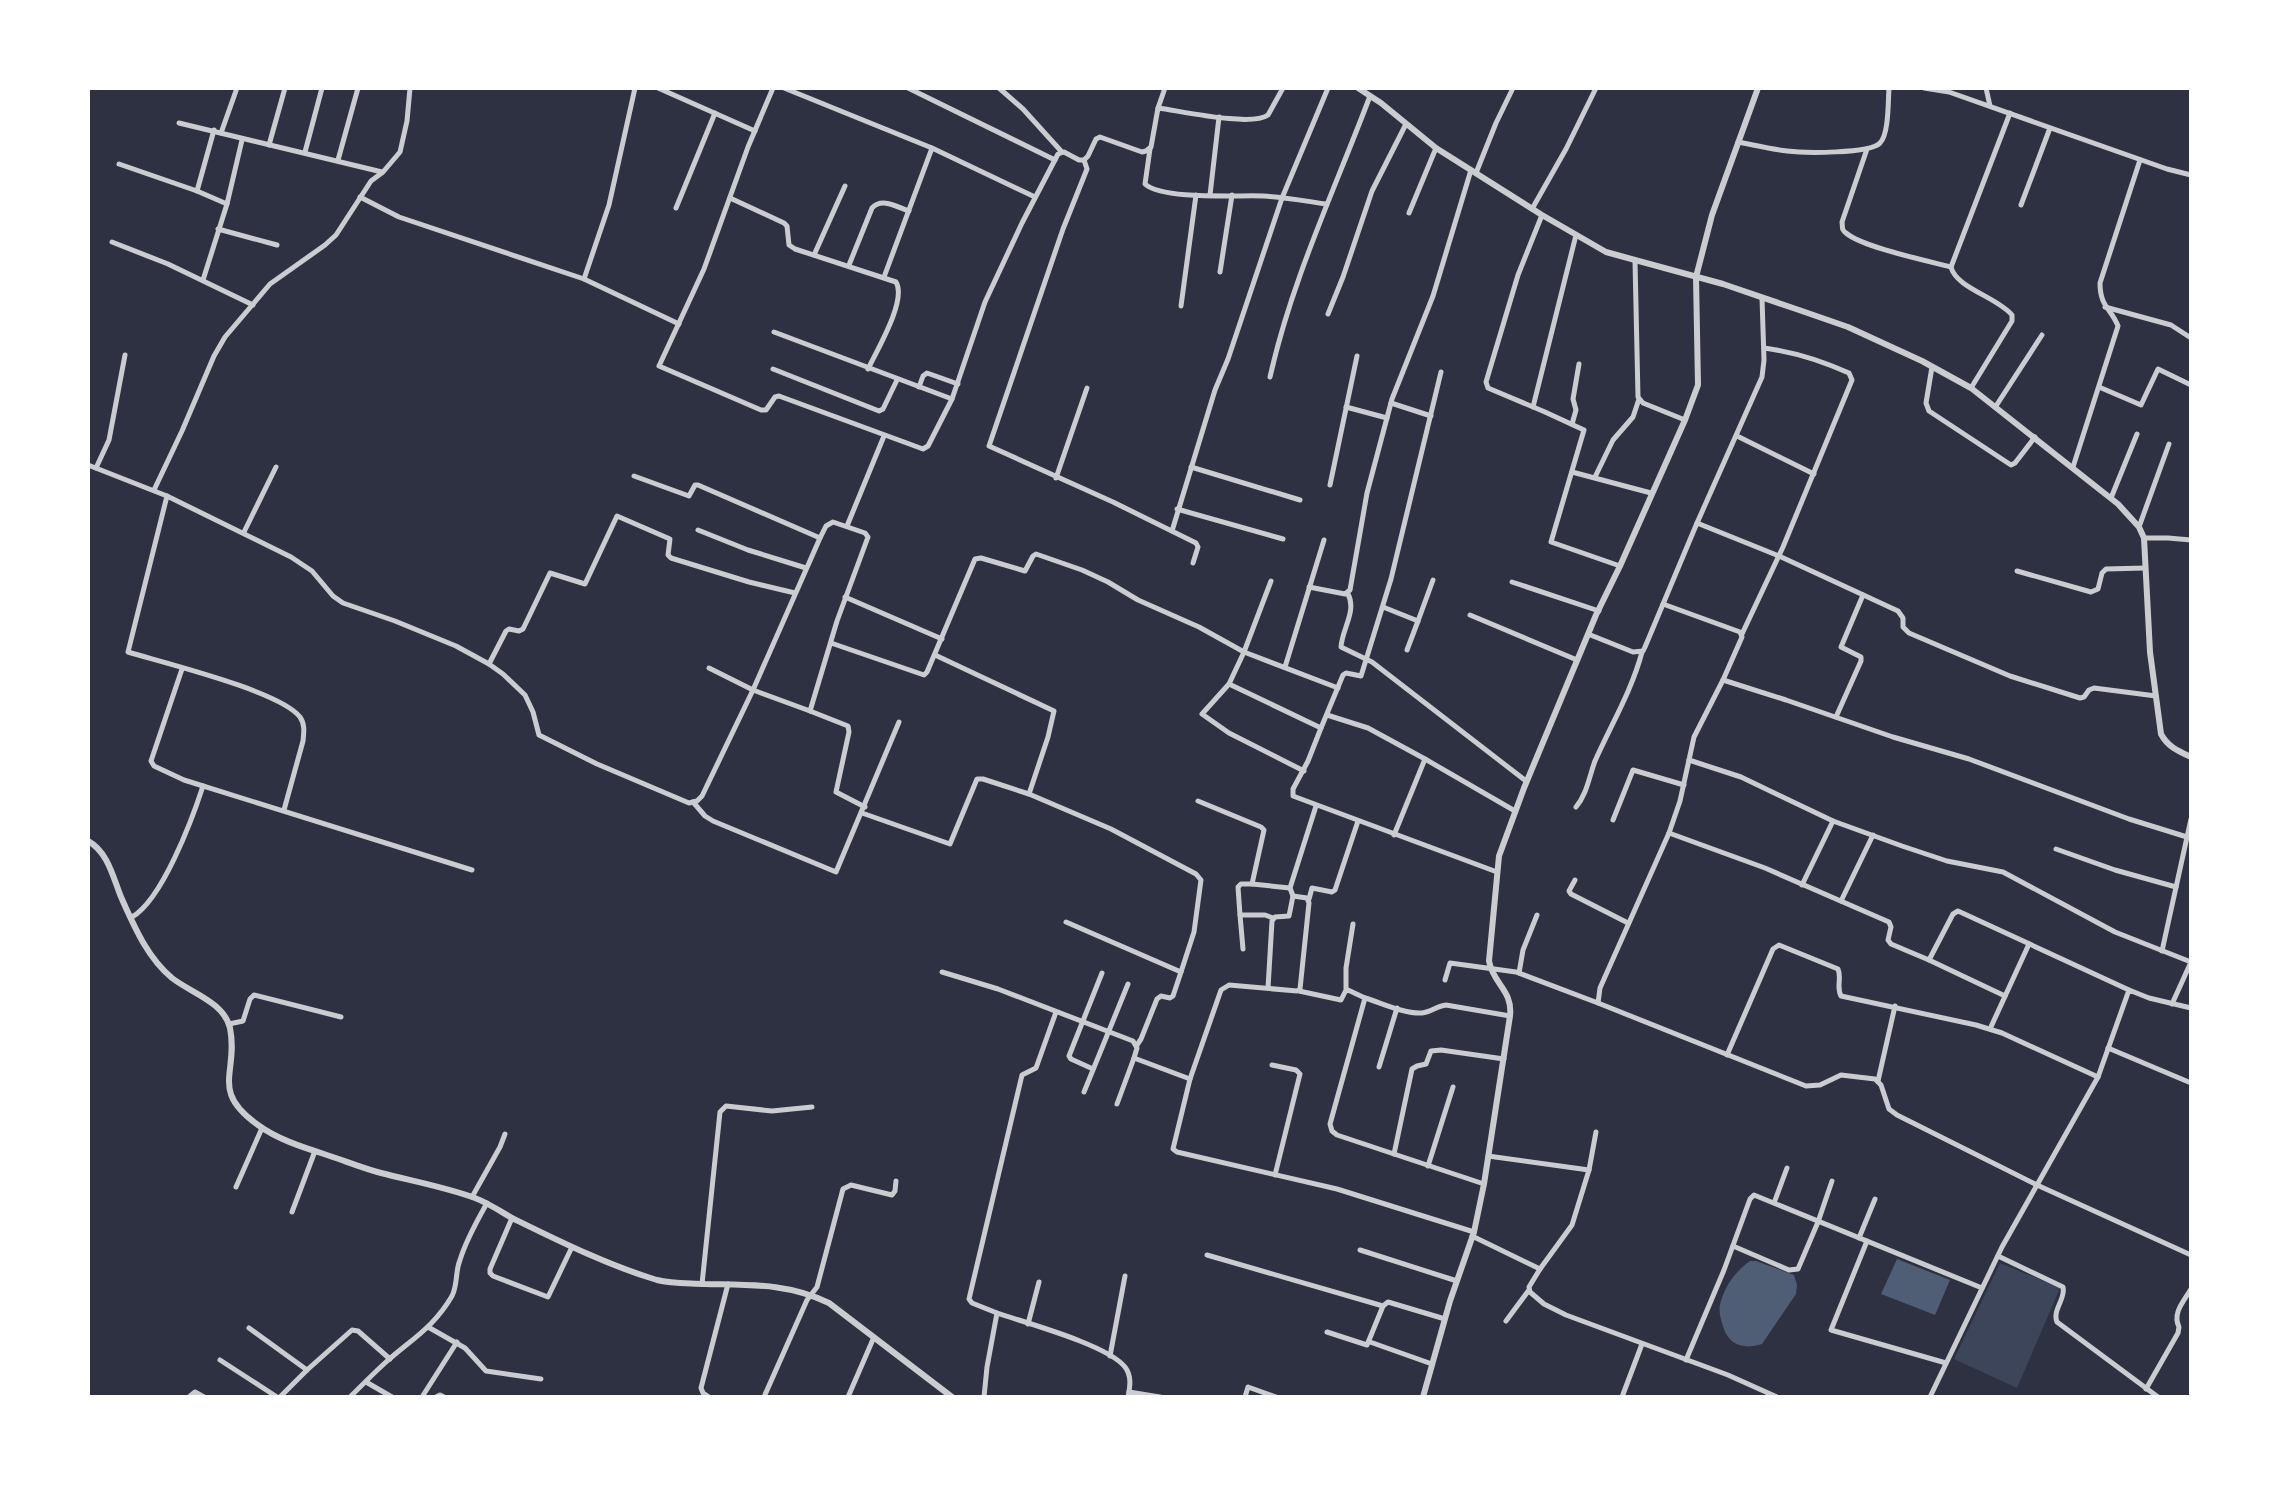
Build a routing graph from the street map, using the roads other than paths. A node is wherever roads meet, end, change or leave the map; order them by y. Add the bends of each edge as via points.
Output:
1 (237, 88) edge
2 (285, 88) edge
3 (322, 88) edge
4 (358, 88) edge
5 (410, 88) edge
6 (635, 88) edge
7 (658, 88) edge
8 (773, 88) edge
9 (784, 88) edge
10 (908, 88) edge
11 (999, 88) edge
12 (1165, 88) edge
13 (1283, 88) edge
14 (1328, 88) edge
15 (1513, 88) edge
16 (1596, 88) edge
17 (1758, 88) edge
18 (1889, 88) edge
19 (1924, 88) edge
20 (1986, 88) edge
21 (1361, 89) edge
22 (1370, 96) junction
23 (1990, 106) junction
24 (1158, 108) junction
25 (715, 113) junction
26 (2010, 113) junction
27 (1219, 117) junction
28 (179, 123) dead end
29 (1406, 124) junction
30 (2050, 128) junction
31 (214, 130) junction
32 (755, 131) junction
33 (221, 133) junction
34 (242, 140) junction
35 (1738, 142) junction
36 (269, 145) junction
37 (1151, 147) junction
38 (932, 148) junction
39 (1436, 148) junction
40 (1868, 148) junction
41 (305, 152) junction
42 (1062, 152) junction
43 (338, 160) junction
44 (1055, 160) junction
45 (1084, 160) junction
46 (2140, 160) junction
47 (119, 164) dead end
48 (383, 172) junction
49 (1474, 172) junction
50 (2191, 175) edge
51 (845, 186) dead end
52 (197, 191) junction
53 (1196, 195) junction
54 (1210, 195) junction
55 (1232, 195) junction
56 (360, 197) junction
57 (1035, 197) junction
58 (730, 198) junction
59 (1282, 198) junction
60 (227, 204) junction
61 (1326, 204) junction
62 (2021, 205) dead end
63 (676, 208) dead end
64 (1532, 209) junction
65 (909, 211) junction
66 (1409, 213) dead end
67 (1542, 215) junction
68 (218, 229) junction
69 (1576, 235) junction
70 (112, 242) dead end
71 (277, 245) dead end
72 (814, 255) junction
73 (1635, 261) junction
74 (849, 265) junction
75 (1951, 267) junction
76 (1220, 272) dead end
77 (884, 277) junction
78 (1696, 277) junction
79 (584, 279) junction
80 (203, 280) junction
81 (1762, 298) junction
82 (253, 305) junction
83 (1181, 306) dead end
84 (2104, 307) junction
85 (1328, 314) dead end
86 (679, 324) junction
87 (774, 332) dead end
88 (2042, 335) dead end
89 (2191, 338) edge
90 (1764, 348) junction
91 (125, 355) dead end
92 (1357, 356) dead end
93 (1579, 364) dead end
94 (1932, 367) junction
95 (773, 369) dead end
96 (868, 369) junction
97 (1441, 372) dead end
98 (1270, 377) dead end
99 (897, 380) junction
100 (958, 384) junction
101 (2191, 385) edge
102 (919, 387) junction
103 (2099, 387) junction
104 (1087, 388) dead end
105 (1971, 388) junction
106 (952, 399) junction
107 (1639, 399) junction
108 (1391, 403) junction
109 (1996, 406) junction
110 (1346, 407) junction
111 (1533, 407) junction
112 (1431, 416) junction
113 (1387, 418) junction
114 (1685, 420) junction
115 (1572, 424) junction
116 (2137, 434) dead end
117 (884, 436) junction
118 (1737, 436) junction
119 (2035, 437) junction
120 (2169, 444) dead end
121 (88, 465) edge
122 (276, 467) dead end
123 (1191, 467) junction
124 (2073, 467) junction
125 (96, 468) junction
126 (1572, 472) junction
127 (1814, 474) junction
128 (634, 476) dead end
129 (1595, 477) junction
130 (1056, 478) junction
131 (1330, 485) dead end
132 (154, 490) junction
133 (1651, 493) junction
134 (167, 496) junction
135 (2111, 498) junction
136 (1300, 500) dead end
137 (1177, 509) junction
138 (1697, 523) junction
139 (847, 526) junction
140 (2139, 527) junction
141 (698, 530) dead end
142 (1172, 531) junction
143 (244, 532) junction
144 (820, 538) junction
145 (2144, 538) junction
146 (1283, 539) dead end
147 (1324, 540) dead end
148 (2191, 540) edge
149 (1779, 556) junction
150 (1193, 563) dead end
151 (1620, 566) junction
152 (806, 568) junction
153 (2145, 568) junction
154 (2017, 571) dead end
155 (1433, 580) dead end
156 (1271, 581) dead end
157 (1512, 582) dead end
158 (1309, 587) junction
159 (795, 593) junction
160 (1348, 594) junction
161 (1863, 595) junction
162 (845, 597) junction
163 (1663, 604) junction
164 (1383, 607) junction
165 (1599, 611) junction
166 (1470, 615) dead end
167 (1418, 621) junction
168 (1588, 634) junction
169 (1742, 634) junction
170 (942, 639) junction
171 (831, 643) junction
172 (1407, 650) dead end
173 (1643, 651) junction
174 (1244, 652) junction
175 (935, 655) junction
176 (1368, 659) junction
177 (1577, 660) junction
178 (489, 664) junction
179 (1285, 667) junction
180 (709, 668) dead end
181 (182, 669) junction
182 (1723, 680) junction
183 (1229, 684) junction
184 (1338, 688) junction
185 (753, 690) junction
186 (2157, 696) junction
187 (810, 711) junction
188 (1327, 715) junction
189 (1836, 717) junction
190 (899, 722) dead end
191 (1321, 728) junction
192 (2191, 757) edge
193 (1425, 759) junction
194 (1689, 760) junction
195 (1304, 771) junction
196 (1526, 781) junction
197 (1684, 785) junction
198 (203, 786) junction
199 (1029, 794) junction
200 (1198, 801) dead end
201 (693, 802) junction
202 (1316, 806) junction
203 (1576, 807) dead end
204 (284, 810) junction
205 (863, 810) junction
206 (1515, 811) junction
207 (2191, 819) edge
208 (1613, 820) dead end
209 (1358, 821) junction
210 (1833, 821) junction
211 (1669, 833) junction
212 (1394, 835) junction
213 (1873, 835) junction
214 (2187, 837) junction
215 (88, 841) edge
216 (2056, 849) dead end
217 (472, 870) dead end
218 (1497, 872) junction
219 (1575, 880) dead end
220 (1252, 884) junction
221 (1802, 885) junction
222 (2176, 887) junction
223 (1290, 888) junction
224 (1293, 896) junction
225 (1309, 900) junction
226 (1841, 901) junction
227 (1240, 915) junction
228 (1537, 915) dead end
229 (132, 917) junction
230 (1273, 918) junction
231 (1066, 922) dead end
232 (1628, 923) junction
233 (1353, 924) dead end
234 (2029, 944) junction
235 (1243, 949) dead end
236 (2162, 951) junction
237 (1929, 960) junction
238 (1493, 970) junction
239 (942, 972) dead end
240 (1181, 972) junction
241 (1102, 973) dead end
242 (1518, 973) junction
243 (1445, 980) dead end
244 (1128, 984) dead end
245 (1268, 988) junction
246 (1346, 990) junction
247 (2129, 990) junction
248 (1299, 991) junction
249 (2005, 996) junction
250 (1365, 998) junction
251 (1598, 1003) junction
252 (2172, 1004) junction
253 (1895, 1006) junction
254 (1397, 1008) junction
255 (2191, 1008) edge
256 (1056, 1012) junction
257 (1510, 1016) junction
258 (341, 1017) dead end
259 (1082, 1022) junction
260 (229, 1024) junction
261 (1990, 1029) junction
262 (1108, 1032) junction
263 (1137, 1045) junction
264 (2108, 1048) junction
265 (1727, 1055) junction
266 (1134, 1058) junction
267 (1504, 1059) junction
268 (1272, 1065) dead end
269 (1379, 1067) dead end
270 (1093, 1069) junction
271 (2098, 1077) junction
272 (1190, 1079) junction
273 (1878, 1081) junction
274 (2191, 1083) edge
275 (1453, 1087) dead end
276 (1084, 1092) dead end
277 (1117, 1104) dead end
278 (812, 1107) dead end
279 (262, 1128) junction
280 (1596, 1132) dead end
281 (505, 1134) dead end
282 (315, 1151) junction
283 (1394, 1154) junction
284 (1488, 1156) junction
285 (1428, 1166) junction
286 (1787, 1168) dead end
287 (1589, 1170) junction
288 (1275, 1175) junction
289 (896, 1181) dead end
290 (1832, 1181) dead end
291 (1484, 1184) junction
292 (2037, 1185) junction
293 (236, 1187) dead end
294 (472, 1197) junction
295 (1875, 1199) dead end
296 (487, 1203) junction
297 (1774, 1203) junction
298 (292, 1212) dead end
299 (512, 1218) junction
300 (1818, 1222) junction
301 (1473, 1234) junction
302 (1859, 1238) junction
303 (1867, 1241) junction
304 (1733, 1246) junction
305 (572, 1247) junction
306 (1360, 1250) dead end
307 (1207, 1255) dead end
308 (2191, 1255) edge
309 (1998, 1256) junction
310 (1540, 1269) junction
311 (1125, 1276) dead end
312 (1457, 1281) junction
313 (1039, 1282) dead end
314 (702, 1284) junction
315 (728, 1284) junction
316 (1982, 1288) junction
317 (2191, 1289) edge
318 (1529, 1290) junction
319 (812, 1295) junction
320 (1383, 1306) junction
321 (997, 1313) junction
322 (1445, 1319) junction
323 (1506, 1321) dead end
324 (1028, 1324) junction
325 (428, 1327) junction
326 (249, 1328) dead end
327 (1327, 1332) dead end
328 (874, 1337) junction
329 (1370, 1341) junction
330 (457, 1342) junction
331 (1642, 1344) junction
332 (1110, 1356) junction
333 (390, 1359) junction
334 (220, 1360) dead end
335 (1686, 1360) junction
336 (1946, 1363) junction
337 (1433, 1364) junction
338 (307, 1370) junction
339 (541, 1379) dead end
340 (366, 1382) junction
341 (2146, 1389) junction
342 (1128, 1394) edge
343 (189, 1397) edge
344 (204, 1397) edge
345 (279, 1397) edge
346 (350, 1397) edge
347 (392, 1397) edge
348 (422, 1397) edge
349 (436, 1397) edge
350 (444, 1397) edge
351 (709, 1397) edge
352 (764, 1397) edge
353 (848, 1397) edge
354 (952, 1397) edge
355 (984, 1397) edge
356 (1160, 1397) edge
357 (1245, 1397) edge
358 (1276, 1397) edge
359 (1423, 1397) edge
360 (1622, 1397) edge
361 (1777, 1397) edge
362 (1930, 1397) edge
363 (2158, 1397) edge

1 - 33 street
2 - 36 street
3 - 41 street
4 - 43 street
5 - 48 street via 404,140
6 - 79 street via 609,205
7 - 25 street
8 - 32 street
9 - 38 street
10 - 44 street
11 - 42 street
12 - 24 street
13 - 27 street via 1265,118
14 - 59 street
15 - 49 street
16 - 64 street
17 - 35 street
18 - 40 street via 1886,130 1881,143
19 - 23 street
20 - 23 street
21 - 22 street
22 - 29 street
22 - 61 street
23 - 26 street
24 - 27 street
24 - 37 street
25 - 32 street
25 - 63 street
26 - 30 street
26 - 75 street
27 - 54 street
28 - 31 street
29 - 39 street
29 - 85 street via 1372,191
30 - 46 street
30 - 62 street
31 - 33 street
31 - 52 street
32 - 58 street
33 - 34 street
34 - 36 street
34 - 60 street
35 - 40 street via 1788,151
35 - 78 street
36 - 41 street
37 - 45 street via 1142,152 1098,137
37 - 53 street via 1145,184
38 - 57 street
38 - 65 street
39 - 49 street
39 - 66 street
40 - 75 street via 1843,229 1864,242
41 - 43 street
42 - 44 street
42 - 45 street
43 - 48 street
44 - 57 street
45 - 130 street via 1087,169 989,443
46 - 50 street
46 - 84 street via 2100,283
47 - 52 street
48 - 56 street
49 - 64 street
49 - 108 street
51 - 72 street
52 - 60 street
53 - 54 street
53 - 83 street
54 - 55 street
55 - 59 street
55 - 76 street
56 - 79 street via 399,217
56 - 82 street via 336,235 270,284
57 - 100 street via 985,302
58 - 72 street via 784,223 789,245
58 - 86 street
59 - 61 street
59 - 123 street
60 - 68 street
61 - 98 street via 1287,311
64 - 67 street
65 - 74 street via 876,203
65 - 77 street
67 - 69 street
67 - 111 street via 1486,377 1488,388
68 - 71 street
68 - 80 street
69 - 73 street
69 - 111 street
70 - 80 street
72 - 74 street
73 - 78 street
73 - 107 street
74 - 77 street
75 - 105 street via 1959,281 2012,315
77 - 96 street via 896,282 900,292
78 - 81 street
78 - 114 street via 1698,385
79 - 86 street
80 - 82 street
81 - 90 street
81 - 94 street via 1848,327
82 - 132 street via 214,356
84 - 89 street via 2171,325
84 - 103 street via 2118,326
86 - 117 street via 661,368 761,410 778,395
87 - 96 street
88 - 109 street
90 - 118 street via 1762,377
90 - 127 street via 1801,354 1851,376
91 - 125 street via 109,440
92 - 110 street
93 - 115 street
94 - 105 street
94 - 119 street via 1929,411 2011,465
95 - 99 street via 879,411
96 - 99 street
97 - 112 street
99 - 102 street
100 - 102 street via 927,373
100 - 106 street
101 - 103 street via 2158,369 2141,405
102 - 106 street
103 - 124 street
104 - 130 street
105 - 109 street
106 - 117 street via 926,448
107 - 114 street
107 - 129 street
108 - 112 street
108 - 113 street
109 - 119 street
110 - 113 street
110 - 131 street
111 - 115 street
112 - 164 street
113 - 160 street
114 - 133 street
115 - 126 street via 1584,432
116 - 135 street
117 - 139 street
118 - 127 street
118 - 138 street
119 - 124 street
120 - 140 street
121 - 125 street
122 - 143 street
123 - 136 street
123 - 137 street
124 - 135 street
125 - 132 street
126 - 129 street
126 - 151 street via 1551,542
127 - 149 street
128 - 144 street via 689,496 696,485
129 - 133 street
130 - 142 street
132 - 134 street
133 - 151 street
134 - 143 street
134 - 181 street via 128,652
135 - 140 street
137 - 142 street
137 - 146 street
138 - 149 street
138 - 163 street
139 - 144 street via 828,523
139 - 162 street via 868,537
140 - 145 street
141 - 152 street
142 - 150 street via 1197,544
143 - 178 street via 303,564 343,603
144 - 152 street
145 - 148 street
145 - 153 street
147 - 158 street
149 - 161 street
149 - 169 street
151 - 165 street
152 - 159 street
153 - 154 street via 2106,569 2098,589 2091,592
153 - 186 street
155 - 167 street
156 - 174 street
157 - 165 street
158 - 160 street
158 - 179 street
159 - 178 street via 671,558 670,539 617,516 585,584 550,573 523,629 506,631
159 - 185 street
160 - 176 street via 1352,608 1341,647
161 - 186 street via 1900,613 1909,633 2035,685 2080,698 2096,687
161 - 189 street via 1841,647 1861,661
162 - 170 street
162 - 171 street
163 - 169 street
163 - 173 street
164 - 167 street
164 - 176 street
165 - 168 street
166 - 177 street
167 - 172 street
168 - 173 street
168 - 177 street
169 - 182 street
170 - 174 street via 975,559 1023,572 1036,554 1108,582
170 - 175 street
171 - 175 street via 921,675
171 - 187 street
173 - 203 street
174 - 179 street
174 - 183 street
175 - 199 street via 1054,711
176 - 184 street via 1361,676 1345,674
176 - 196 street
177 - 196 street
178 - 201 street via 525,695 539,735 682,802
179 - 184 street
180 - 185 street
181 - 198 street via 151,761
181 - 204 street via 256,691 302,719 303,741
182 - 189 street
182 - 194 street via 1694,737
183 - 191 street
183 - 195 street via 1202,715
184 - 188 street
185 - 187 street
185 - 201 street via 702,796
186 - 192 street via 2165,742
187 - 205 street via 848,726 836,792
188 - 191 street
188 - 193 street via 1368,728
189 - 214 street
190 - 205 street
191 - 195 street
193 - 206 street
193 - 212 street
194 - 197 street
194 - 210 street via 1741,777
195 - 202 street via 1292,792
196 - 206 street
197 - 208 street via 1633,770
197 - 211 street
198 - 204 street
198 - 229 street via 153,897
199 - 205 street via 977,779 949,844
199 - 240 street via 1111,829 1199,877 1194,932
200 - 220 street via 1263,828
201 - 205 street via 713,821 834,872
202 - 209 street
202 - 223 street
204 - 217 street
206 - 218 street
207 - 214 street
209 - 212 street
209 - 225 street via 1335,890 1312,888
210 - 213 street
210 - 221 street
211 - 221 street
211 - 232 street
212 - 218 street
213 - 226 street
213 - 236 street via 1947,861 2003,872
214 - 222 street
215 - 229 street via 105,857
216 - 222 street
218 - 238 street
219 - 232 street via 1571,894
220 - 223 street
220 - 227 street via 1238,887
221 - 226 street
222 - 236 street
223 - 224 street
224 - 225 street
224 - 230 street via 1289,916
225 - 248 street
226 - 237 street via 1889,922 1891,944
227 - 230 street
227 - 235 street
228 - 242 street
229 - 260 street via 164,971 217,1007
230 - 245 street
231 - 240 street
232 - 251 street
233 - 246 street
234 - 237 street via 1955,912
234 - 247 street
234 - 249 street
236 - 252 street via 2191,962
237 - 249 street
238 - 242 street
238 - 243 street via 1450,963
238 - 257 street via 1510,998
239 - 256 street
240 - 263 street via 1173,996 1157,999
241 - 259 street
242 - 251 street
244 - 262 street
245 - 248 street
245 - 272 street via 1229,985 1221,990
246 - 248 street via 1341,1000
246 - 250 street
247 - 252 street
247 - 264 street
249 - 261 street
250 - 254 street
250 - 283 street via 1330,1128
251 - 265 street
252 - 255 street
253 - 261 street
253 - 265 street via 1841,996 1838,969 1776,946
253 - 273 street
254 - 257 street via 1420,1013 1446,1005
254 - 269 street
256 - 259 street
256 - 321 street via 1036,1068 1022,1075 969,1299
257 - 267 street
258 - 260 street via 254,995 243,1021
259 - 262 street
259 - 270 street via 1070,1058
260 - 279 street via 232,1102
261 - 271 street
262 - 263 street
262 - 270 street
263 - 266 street
264 - 271 street
264 - 274 street
265 - 273 street via 1806,1086 1847,1074
266 - 272 street
266 - 277 street
267 - 283 street via 1431,1051 1426,1064 1412,1069
267 - 284 street
268 - 288 street via 1300,1074
270 - 276 street
271 - 292 street
272 - 288 street via 1175,1151
273 - 292 street via 1897,1115
275 - 285 street
278 - 314 street via 772,1111 726,1106 720,1112
279 - 282 street
279 - 293 street
280 - 287 street
281 - 294 street
282 - 294 street
282 - 298 street
283 - 285 street
284 - 287 street
284 - 291 street
285 - 291 street
286 - 297 street
287 - 310 street via 1572,1225
288 - 301 street via 1337,1189
289 - 319 street via 892,1195 845,1186
290 - 300 street
291 - 301 street
292 - 308 street
292 - 309 street
294 - 296 street
295 - 302 street
296 - 299 street
296 - 325 street via 463,1251 457,1284
297 - 300 street
297 - 304 street via 1751,1196
299 - 305 street
299 - 305 street via 490,1269 493,1276 548,1297
300 - 302 street
300 - 304 street via 1801,1266 1794,1271
301 - 310 street
301 - 312 street
302 - 303 street
303 - 316 street
303 - 336 street via 1831,1330
304 - 335 street
305 - 314 street via 658,1280
306 - 312 street
307 - 320 street
309 - 316 street
309 - 341 street via 2061,1285 2057,1322
310 - 318 street
311 - 332 street
312 - 322 street
313 - 324 street
314 - 315 street
315 - 319 street via 779,1286
315 - 351 street via 701,1388
316 - 336 street
317 - 341 street via 2176,1314 2178,1333
318 - 323 street
318 - 331 street via 1566,1315
319 - 328 street
319 - 352 street
320 - 322 street via 1388,1302
320 - 329 street
321 - 324 street
321 - 355 street
322 - 337 street
324 - 332 street
325 - 330 street
325 - 333 street
326 - 338 street
327 - 329 street via 1365,1345
328 - 353 street
328 - 354 street
329 - 337 street
330 - 339 street via 486,1371
330 - 348 street
331 - 335 street
331 - 360 street
332 - 342 street via 1125,1366
333 - 338 street via 352,1330
333 - 340 street
334 - 345 street
335 - 361 street
336 - 362 street
337 - 359 street
338 - 345 street
340 - 346 street
340 - 347 street
341 - 363 street
342 - 356 street
343 - 344 street via 195,1392
349 - 350 street
357 - 358 street via 1248,1387

